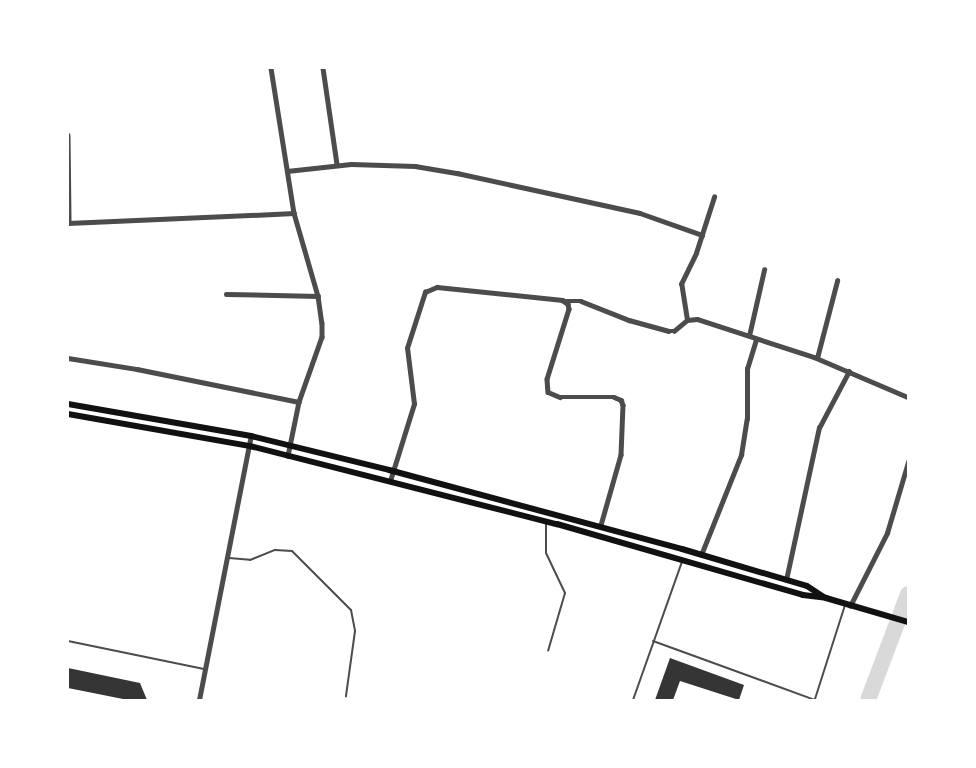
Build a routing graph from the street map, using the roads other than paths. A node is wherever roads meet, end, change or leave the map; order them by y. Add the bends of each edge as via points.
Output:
1 (271, 68) edge
2 (323, 68) edge
3 (68, 135) edge
4 (337, 164) junction
5 (287, 171) junction
6 (714, 197) dead end
7 (294, 213) junction
8 (68, 223) edge
9 (702, 235) junction
10 (764, 270) dead end
11 (837, 281) dead end
12 (226, 294) dead end
13 (318, 296) junction
14 (566, 302) junction
15 (687, 320) junction
16 (749, 336) junction
17 (756, 339) junction
18 (68, 358) edge
19 (817, 358) junction
20 (849, 371) junction
21 (909, 397) edge
22 (299, 402) junction
23 (68, 404) edge
24 (68, 414) edge
25 (251, 436) junction
26 (291, 445) junction
27 (250, 446) junction
28 (288, 456) junction
29 (909, 462) edge
30 (393, 471) junction
31 (390, 482) junction
32 (546, 521) junction
33 (601, 525) junction
34 (701, 555) junction
35 (229, 558) junction
36 (682, 560) junction
37 (786, 580) junction
38 (826, 598) junction
39 (848, 606) junction
40 (909, 622) edge
41 (68, 641) edge
42 (653, 641) junction
43 (548, 651) dead end
44 (205, 669) junction
45 (346, 696) dead end
46 (199, 700) edge
47 (633, 700) edge
48 (815, 700) edge

1 - 5 street
2 - 4 street
3 - 8 street
4 - 5 street
4 - 9 street via 415,166 507,182 640,213
5 - 7 street
6 - 9 street
7 - 8 street
7 - 13 street
9 - 15 street via 681,284
10 - 16 street
11 - 19 street
12 - 13 street
13 - 22 street via 322,337
14 - 15 street via 581,301 669,332
14 - 30 street via 437,287 425,292 407,348 414,404
14 - 33 street via 568,309 548,379 549,392 560,397 615,397 623,405 621,455
15 - 16 street via 697,319
16 - 17 street
17 - 19 street
17 - 34 street via 747,369 747,418 741,455
18 - 22 street
19 - 20 street
20 - 21 street
20 - 37 street via 819,428
22 - 26 street
23 - 25 main road
24 - 27 main road
25 - 26 main road
25 - 27 street
26 - 28 street
26 - 30 main road
27 - 28 main road
27 - 35 street
28 - 31 main road
29 - 39 street via 887,533
30 - 31 street
30 - 33 main road
31 - 32 main road
32 - 36 main road
32 - 43 lane via 546,553 565,593
33 - 34 main road
34 - 37 main road
35 - 44 street
35 - 45 lane via 250,560 275,550 292,551 351,610 355,631
36 - 38 main road
36 - 42 lane
37 - 38 main road via 807,586
38 - 39 main road
39 - 40 main road
39 - 48 lane
41 - 44 lane
42 - 47 lane
42 - 48 lane
44 - 46 street

